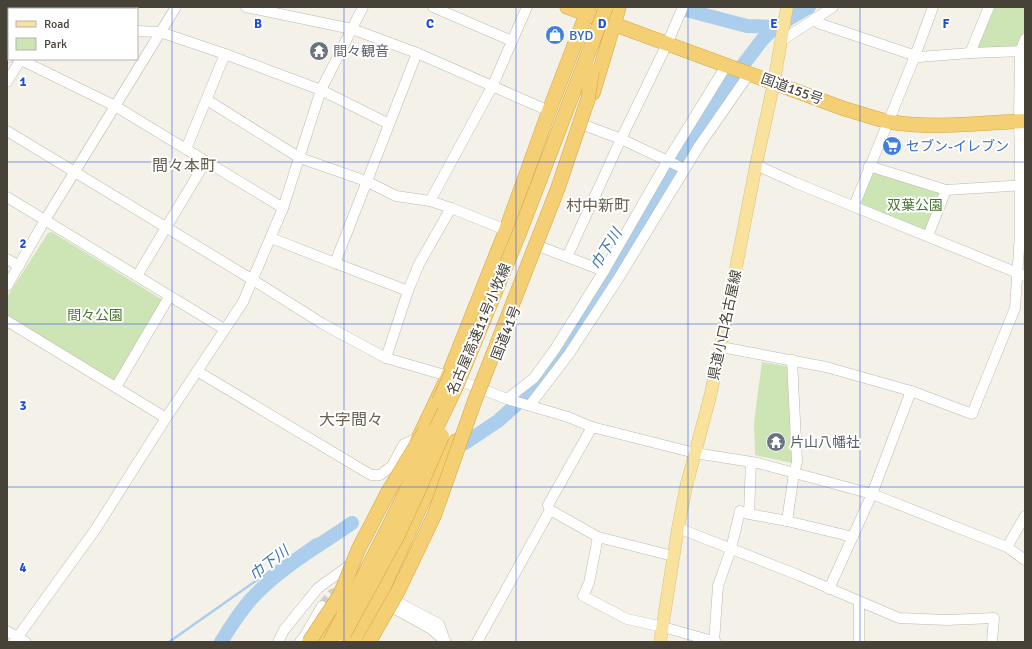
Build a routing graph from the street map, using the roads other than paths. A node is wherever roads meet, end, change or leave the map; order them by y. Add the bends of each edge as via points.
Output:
1 (176, 7) edge
2 (246, 7) edge
3 (363, 7) edge
4 (433, 7) edge
5 (527, 7) edge
6 (567, 7) edge
7 (683, 7) edge
8 (786, 7) edge
9 (834, 7) edge
10 (933, 7) edge
11 (989, 7) edge
12 (589, 9) edge
13 (290, 12) edge
14 (614, 12) edge
15 (815, 18) junction
16 (352, 29) junction
17 (138, 31) edge
18 (160, 32) junction
19 (669, 39) junction
20 (1025, 39) edge
21 (512, 41) junction
22 (781, 41) junction
23 (1023, 52) edge
24 (417, 53) junction
25 (970, 53) junction
26 (225, 54) junction
27 (915, 56) junction
28 (19, 60) edge
29 (22, 60) edge
30 (740, 67) junction
31 (592, 71) junction
32 (775, 77) junction
33 (7, 82) edge
34 (493, 85) junction
35 (321, 90) junction
36 (207, 100) junction
37 (115, 106) junction
38 (549, 111) junction
39 (1022, 117) edge
40 (890, 118) junction
41 (389, 124) junction
42 (584, 125) junction
43 (7, 131) edge
44 (620, 140) junction
45 (186, 148) junction
46 (300, 158) junction
47 (206, 161) junction
48 (670, 161) junction
49 (756, 165) junction
50 (869, 166) junction
51 (685, 169) junction
52 (76, 172) junction
53 (366, 181) junction
54 (1023, 185) edge
55 (946, 190) junction
56 (7, 197) edge
57 (430, 201) junction
58 (854, 206) junction
59 (284, 208) junction
60 (451, 208) junction
61 (45, 220) junction
62 (166, 228) junction
63 (512, 232) junction
64 (1022, 233) edge
65 (928, 236) junction
66 (271, 238) junction
67 (541, 247) junction
68 (567, 257) junction
69 (7, 259) edge
70 (335, 263) junction
71 (19, 266) junction
72 (604, 271) junction
73 (1022, 275) edge
74 (137, 276) junction
75 (253, 280) junction
76 (7, 286) edge
77 (408, 291) junction
78 (170, 296) junction
79 (7, 321) edge
80 (224, 329) junction
81 (721, 347) junction
82 (386, 358) junction
83 (792, 360) junction
84 (197, 371) junction
85 (448, 376) junction
86 (116, 387) junction
87 (484, 390) junction
88 (911, 391) junction
89 (507, 399) junction
90 (530, 405) junction
91 (166, 418) junction
92 (592, 427) junction
93 (418, 438) junction
94 (695, 453) junction
95 (751, 462) junction
96 (794, 473) junction
97 (872, 494) junction
98 (550, 510) junction
99 (749, 514) junction
100 (1025, 516) edge
101 (787, 521) junction
102 (678, 528) junction
103 (853, 536) junction
104 (598, 537) junction
105 (1007, 547) junction
106 (731, 549) junction
107 (364, 555) junction
108 (673, 556) junction
109 (1025, 560) edge
110 (829, 589) junction
111 (385, 599) junction
112 (859, 602) junction
113 (322, 606) tunnel mouth
114 (663, 627) junction
115 (7, 631) edge
116 (346, 640) edge
117 (19, 641) edge
118 (278, 642) edge
119 (300, 642) edge
120 (309, 642) edge
121 (321, 642) edge
122 (330, 642) edge
123 (369, 642) edge
124 (446, 642) edge
125 (477, 642) edge
126 (660, 642) edge
127 (715, 642) edge
128 (859, 642) edge
129 (992, 642) edge

1 - 18 street
2 - 13 street
3 - 16 street
4 - 21 street
5 - 21 street
6 - 12 highway, 国道155号
7 - 19 street
8 - 22 main road, 県道小口名古屋線
9 - 15 street
10 - 27 street
11 - 25 street
12 - 14 highway, 国道155号
12 - 38 highway
13 - 16 street
14 - 19 highway, 国道155号
14 - 31 highway
14 - 42 highway, 国道41号
14 - 63 highway, 名古屋高速11号小牧線, bridge
15 - 22 street
15 - 27 street via 818,23
16 - 24 street
16 - 35 street
17 - 18 street
18 - 26 street
18 - 37 street
19 - 30 highway, 国道155号
19 - 44 street
20 - 23 street
21 - 34 street
22 - 32 main road, 県道小口名古屋線
23 - 25 street
23 - 39 street
24 - 34 street
24 - 41 street
25 - 27 street
26 - 35 street
26 - 36 street
27 - 40 street
28 - 33 street
29 - 37 street
30 - 32 highway, 国道155号
30 - 48 street
30 - 51 street
31 - 116 highway, bridge via 504,290 417,494
31 - 123 highway, bridge via 588,99 558,188 475,400 434,516 397,593
32 - 40 highway, 国道155号 via 845,109
32 - 49 main road, 県道小口名古屋線
34 - 38 street
34 - 57 street
35 - 41 street
35 - 46 street
36 - 45 street
36 - 46 street
37 - 45 street
37 - 52 street
38 - 63 highway
39 - 40 highway, 国道155号 via 963,125 920,126
39 - 54 street
40 - 50 street
41 - 53 street
42 - 44 street
42 - 67 highway, 国道41号
43 - 52 street
44 - 48 street
44 - 68 street
45 - 47 street
46 - 53 street
46 - 59 street
47 - 59 street
47 - 62 street
48 - 51 street
48 - 72 street
49 - 58 street
49 - 81 main road, 県道小口名古屋線
50 - 55 street
50 - 58 street
51 - 90 street via 569,354
52 - 61 street
52 - 62 street
53 - 57 street via 396,196
53 - 70 street
54 - 55 street
54 - 64 street
55 - 65 street
56 - 61 street
57 - 60 street
58 - 65 street
59 - 66 street
60 - 63 street
60 - 77 street via 419,264
61 - 71 street
61 - 74 street
62 - 74 street
62 - 75 street
63 - 85 highway
63 - 120 highway, bridge via 421,438 388,492 358,550 340,595
63 - 122 highway, 名古屋高速11号小牧線, bridge via 457,385
64 - 73 street
65 - 73 street
66 - 70 street
66 - 75 street
67 - 68 street
67 - 87 highway, 国道41号
68 - 72 street
69 - 71 street
70 - 77 street
71 - 76 street
72 - 89 street via 534,378
73 - 88 street via 1016,308 972,414
74 - 78 street
75 - 80 street via 243,302
75 - 82 street via 323,324
77 - 82 street
78 - 80 street
78 - 86 street
79 - 86 street
80 - 84 street
81 - 83 street
81 - 94 main road, 県道小口名古屋線
82 - 85 street
83 - 88 street
83 - 96 street via 797,462
84 - 91 street
84 - 93 street via 372,475 380,474 392,466 404,444
85 - 87 street
85 - 93 highway
86 - 91 street
87 - 89 street
87 - 111 highway, 国道41号 via 424,501
88 - 97 street
89 - 90 street
90 - 92 street
91 - 117 street via 95,530
92 - 94 street
92 - 98 street via 548,505
93 - 107 highway
94 - 95 street
94 - 102 main road, 県道小口名古屋線
95 - 96 street
95 - 99 street
96 - 97 street
96 - 101 street
97 - 103 street
97 - 105 street
98 - 104 street
98 - 125 street
99 - 101 street
99 - 106 street via 740,511
100 - 105 street
101 - 103 street
102 - 106 street
102 - 108 main road, 県道小口名古屋線
103 - 110 street
104 - 108 street
104 - 114 street via 589,583 583,596 627,619
105 - 109 street
106 - 110 street
106 - 127 street via 718,586
107 - 118 street via 318,588 284,630
107 - 121 highway
108 - 114 main road, 県道小口名古屋線
110 - 112 street
111 - 116 highway, 国道41号
111 - 124 street
111 - 124 street via 439,624
112 - 128 street
112 - 129 street via 899,618 994,618
113 - 119 street
114 - 126 main road, 県道小口名古屋線
114 - 127 street
115 - 117 street

